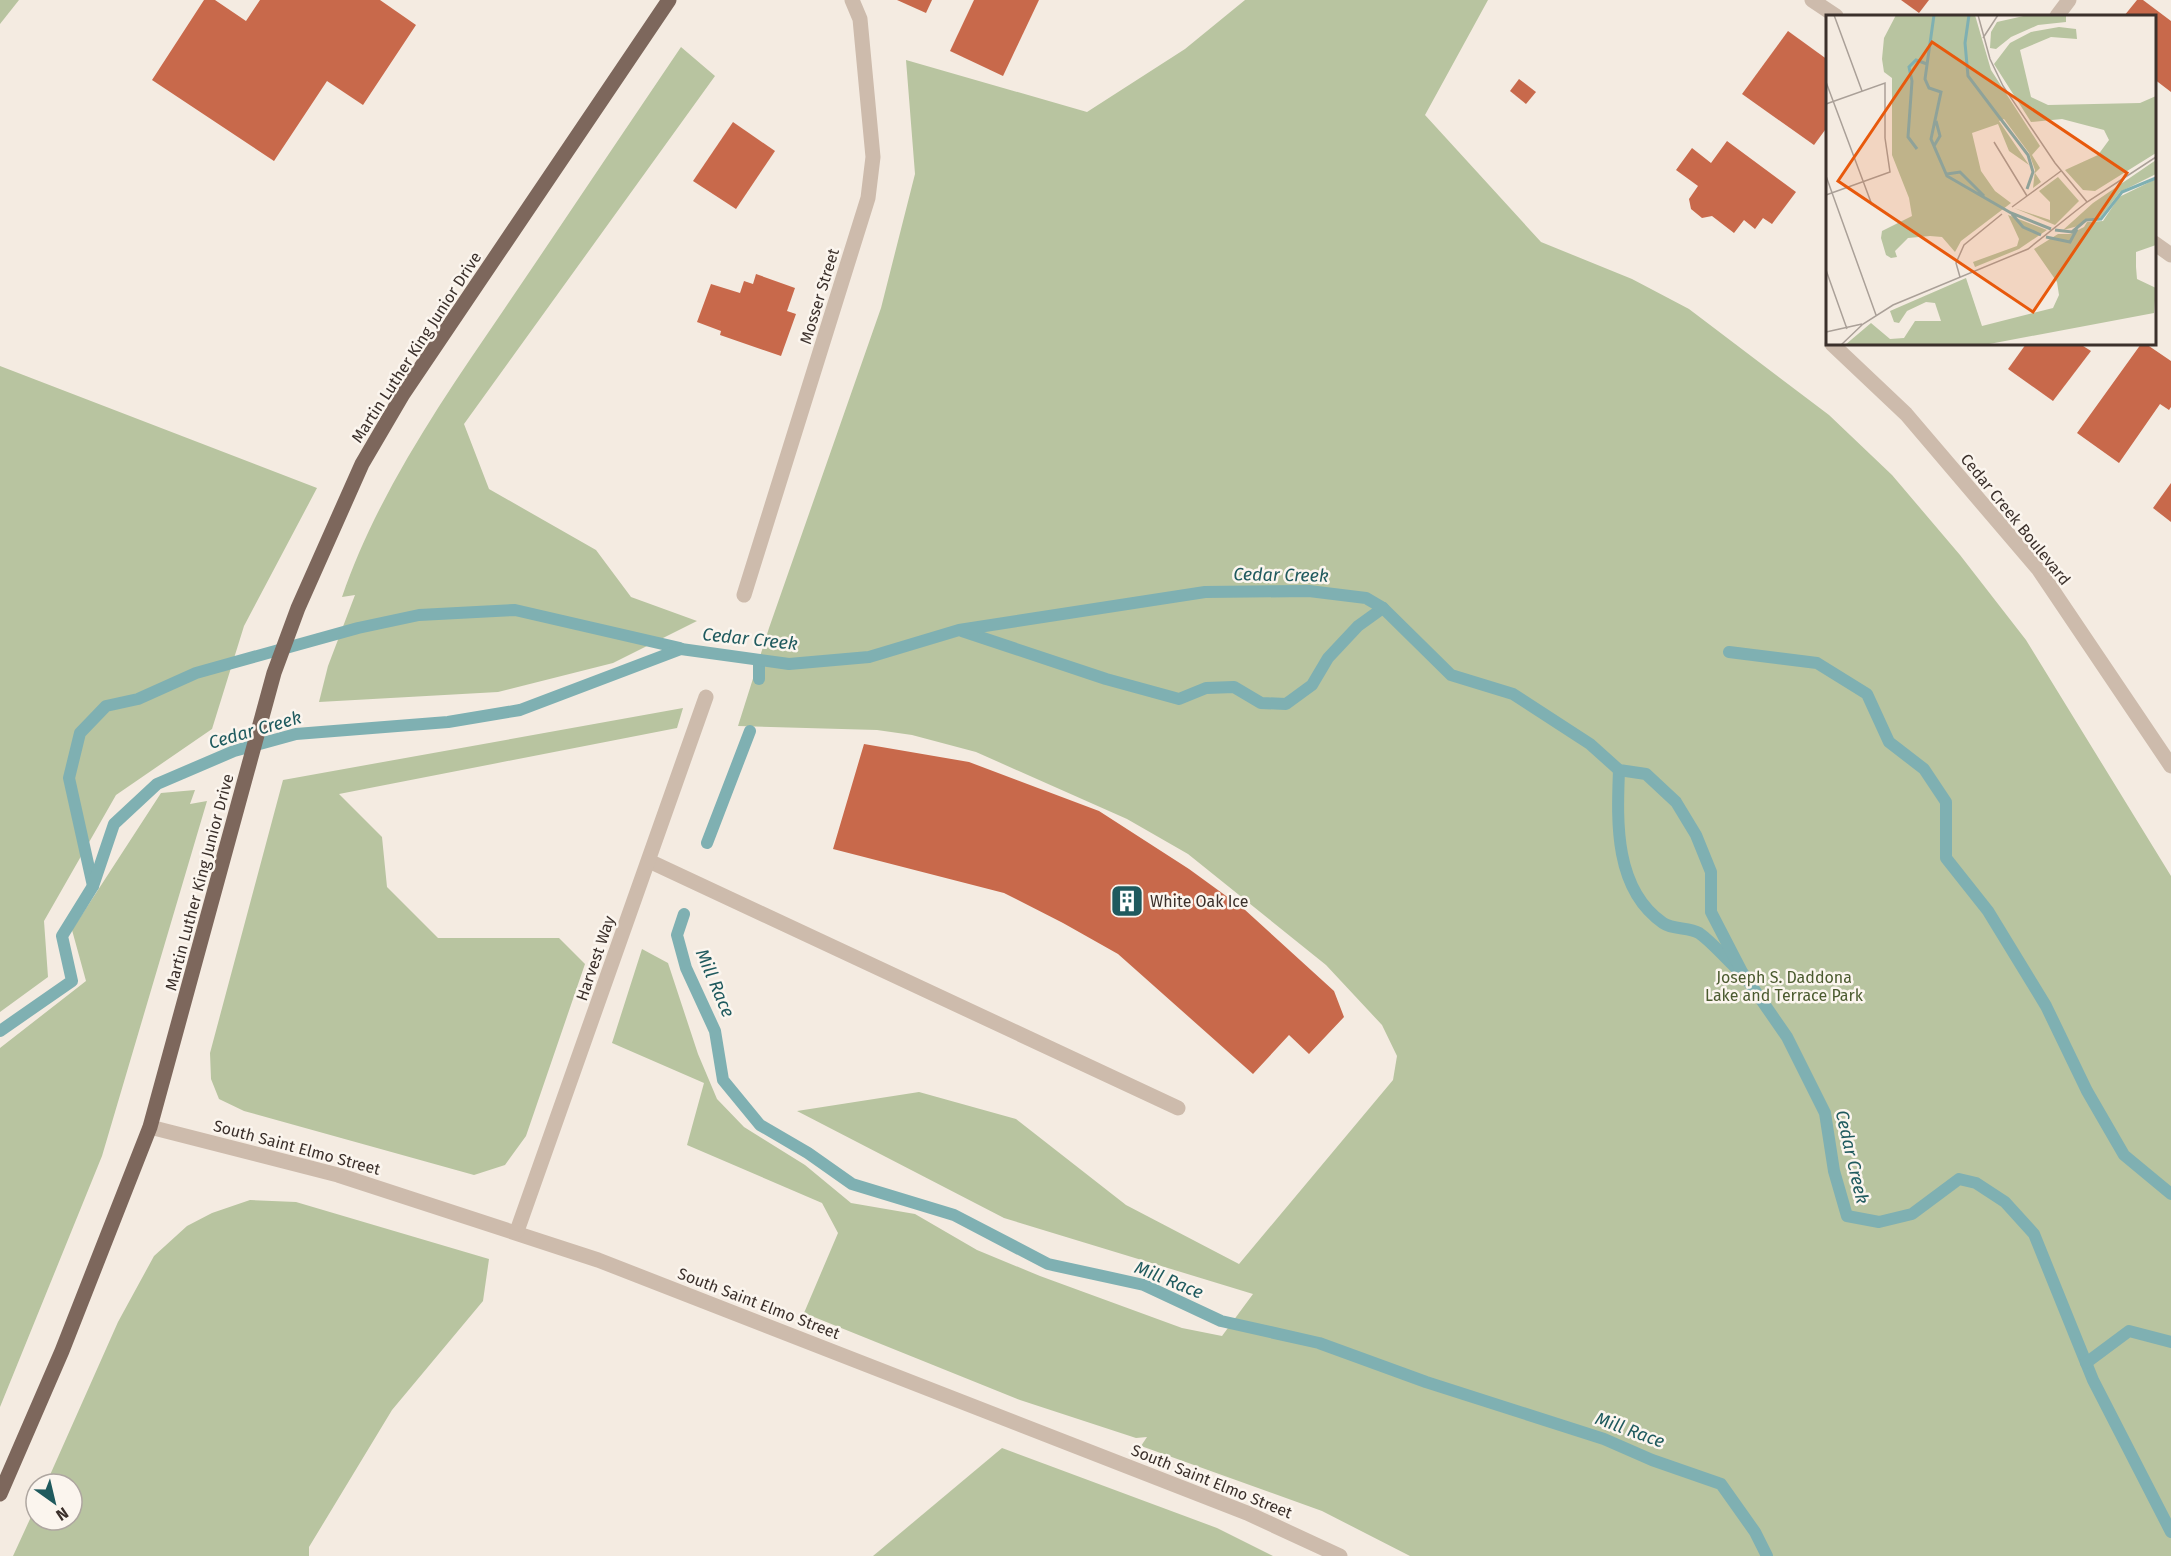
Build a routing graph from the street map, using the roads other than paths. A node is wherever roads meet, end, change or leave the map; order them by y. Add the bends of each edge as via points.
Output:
1 (669, 0) edge
2 (852, 0) edge
3 (1812, 0) edge
4 (2069, 0) edge
5 (1834, 15) edge
6 (2058, 15) edge
7 (2156, 244) edge
8 (2171, 255) edge
9 (1835, 345) edge
10 (744, 595) dead end
11 (706, 697) dead end
12 (2171, 766) edge
13 (649, 861) junction
14 (1178, 1108) dead end
15 (150, 1127) junction
16 (517, 1231) junction
17 (0, 1494) edge
18 (1340, 1556) edge

1 - 15 main road, Martin Luther King Junior Drive via 404,394 362,464 297,608 274,673
2 - 10 street, Mosser Street via 860,19 873,157 868,198
3 - 5 street
4 - 6 street
7 - 8 street
9 - 12 street, Cedar Creek Boulevard via 1905,414 2039,570
11 - 13 street, Harvest Way
13 - 14 street
13 - 16 street, Harvest Way
15 - 16 street, South Saint Elmo Street via 338,1175
15 - 17 main road, Martin Luther King Junior Drive via 66,1341
16 - 18 street, South Saint Elmo Street via 1247,1512

